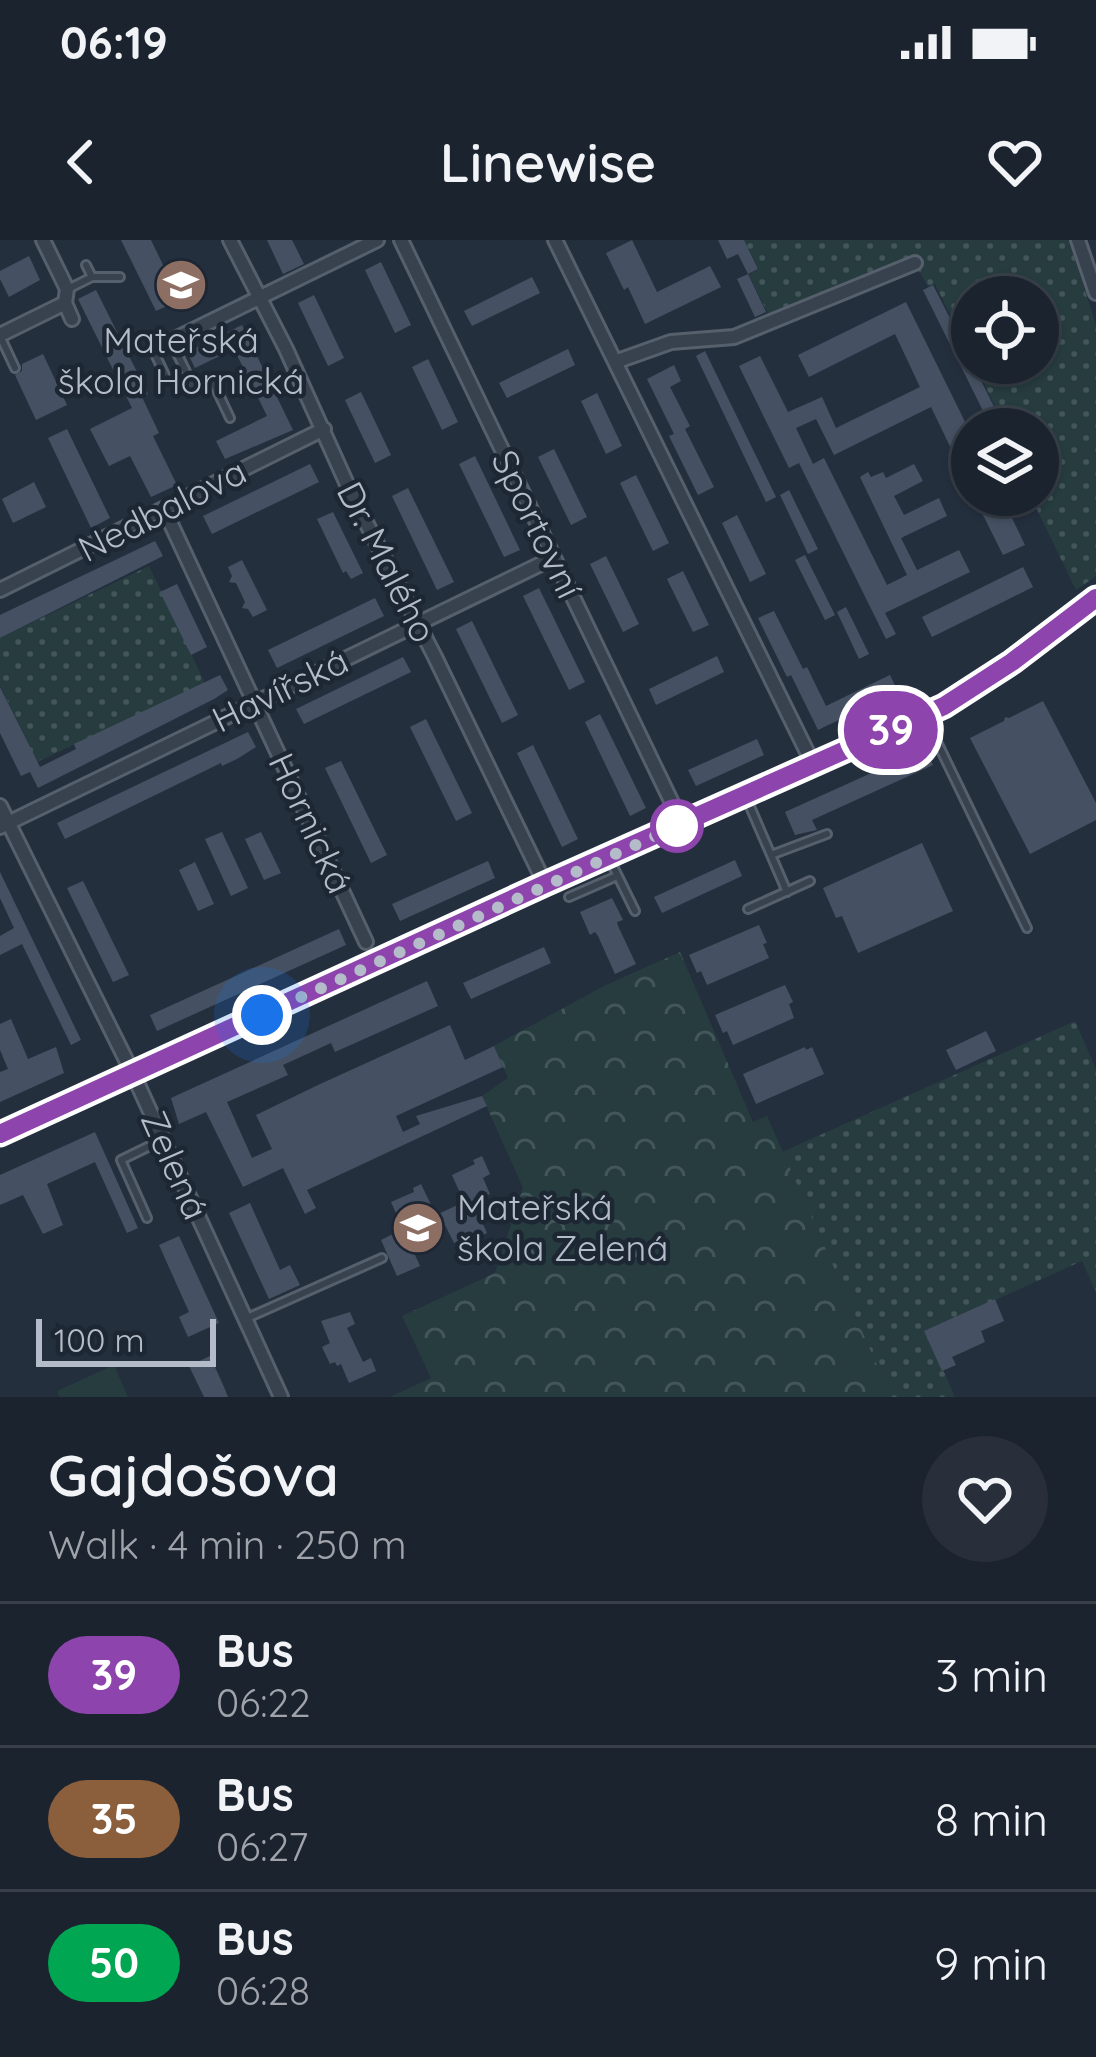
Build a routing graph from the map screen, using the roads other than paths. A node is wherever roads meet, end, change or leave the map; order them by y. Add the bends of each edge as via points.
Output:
1 (43, 240) edge
2 (230, 240) edge
3 (377, 240) edge
4 (400, 240) edge
5 (555, 240) edge
6 (1078, 240) edge
7 (916, 263) dead end
8 (86, 265) dead end
9 (92, 277) junction
10 (120, 277) dead end
11 (1096, 293) edge
12 (66, 297) junction
13 (259, 298) junction
14 (72, 319) dead end
15 (0, 336) edge
16 (171, 341) junction
17 (615, 362) junction
18 (15, 368) dead end
19 (165, 375) dead end
20 (230, 418) dead end
21 (324, 429) junction
22 (164, 509) junction
23 (553, 558) junction
24 (0, 590) edge
25 (1096, 598) edge
26 (416, 623) junction
27 (256, 703) junction
28 (923, 715) junction
29 (813, 764) junction
30 (745, 795) junction
31 (0, 806) edge
32 (674, 807) dead end
33 (4, 825) edge
34 (827, 834) dead end
35 (608, 856) junction
36 (771, 856) junction
37 (617, 876) junction
38 (810, 881) dead end
39 (545, 884) junction
40 (787, 892) junction
41 (569, 897) dead end
42 (748, 909) dead end
43 (634, 911) dead end
44 (1027, 928) dead end
45 (366, 942) dead end
46 (133, 1074) junction
47 (0, 1134) edge
48 (163, 1139) junction
49 (147, 1219) dead end
50 (382, 1258) dead end
51 (245, 1319) junction
52 (281, 1397) edge

1 - 12 street
2 - 13 street, Dr. Malého
3 - 13 street
4 - 23 street, Sportovní
5 - 17 street
6 - 11 street
7 - 17 street via 734,338 671,342
8 - 9 lane
9 - 10 lane
9 - 12 lane
12 - 14 street
12 - 15 street
13 - 16 street
13 - 21 street, Dr. Malého
15 - 18 lane
16 - 19 lane via 153,350
16 - 20 lane via 193,386 211,378
17 - 29 street
21 - 22 street, Nedbalova
21 - 26 street, Dr. Malého
22 - 24 street, Nedbalova
22 - 27 street, Hornická
23 - 26 street, Havířská
23 - 32 street, Sportovní
25 - 28 street
26 - 27 street, Havířská
26 - 39 street, Dr. Malého
27 - 33 street, Havířská
27 - 45 street, Hornická
28 - 29 street
28 - 44 lane
29 - 30 street
30 - 35 street
30 - 36 lane
31 - 33 street, Zelená
33 - 46 street, Zelená
34 - 36 lane
35 - 37 lane
35 - 39 street
36 - 40 lane
37 - 41 lane
37 - 43 lane
38 - 40 lane
39 - 46 street
40 - 42 lane
46 - 47 street
46 - 48 street, Zelená
48 - 49 lane via 121,1160
48 - 51 street, Zelená
50 - 51 lane
51 - 52 street, Zelená

